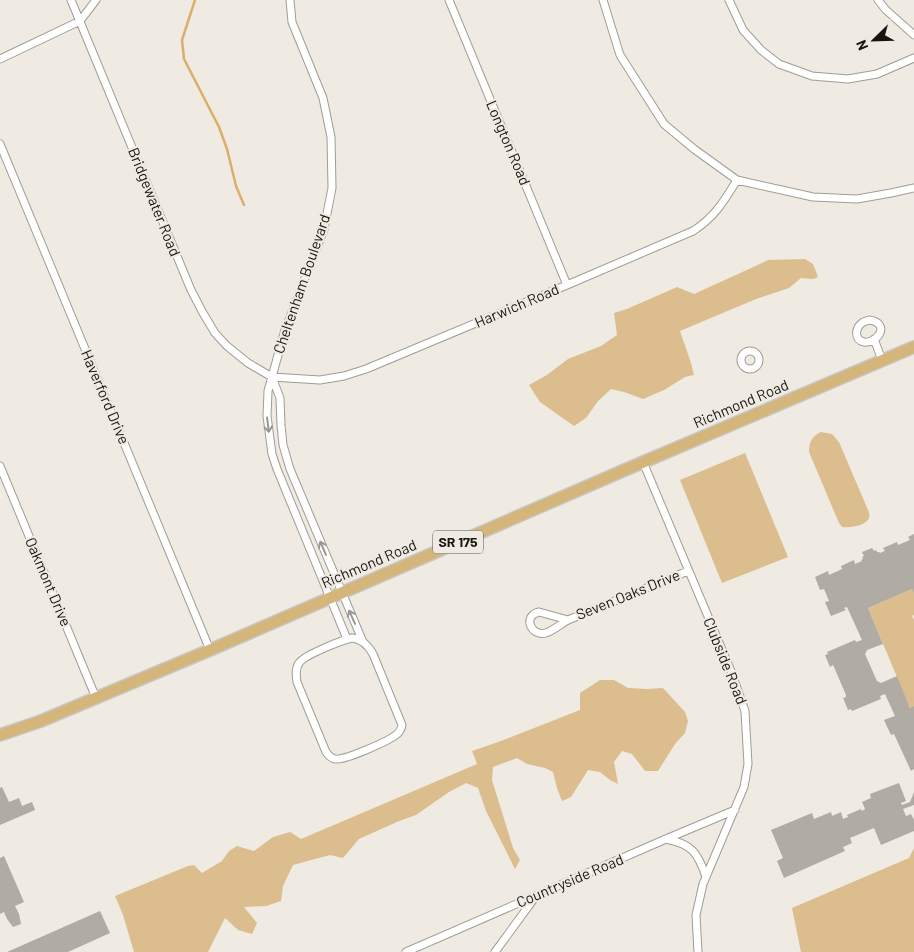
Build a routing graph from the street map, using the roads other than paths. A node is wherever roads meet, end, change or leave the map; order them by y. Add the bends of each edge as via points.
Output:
1 (71, 0) edge
2 (96, 0) edge
3 (290, 0) edge
4 (449, 0) edge
5 (603, 0) edge
6 (729, 0) edge
7 (878, 0) edge
8 (80, 21) junction
9 (914, 35) edge
10 (914, 58) edge
11 (0, 60) edge
12 (0, 144) edge
13 (737, 180) junction
14 (914, 188) edge
15 (567, 285) junction
16 (874, 339) dead end
17 (914, 347) edge
18 (882, 360) junction
19 (272, 378) junction
20 (643, 462) junction
21 (0, 466) edge
22 (688, 571) junction
23 (342, 593) junction
24 (330, 598) junction
25 (568, 620) junction
26 (347, 639) junction
27 (363, 642) junction
28 (210, 650) junction
29 (96, 698) junction
30 (0, 735) edge
31 (735, 810) junction
32 (666, 839) junction
33 (706, 877) junction
34 (536, 895) junction
35 (406, 952) edge
36 (495, 952) edge
37 (698, 952) edge

1 - 8 street, Bridgewater Road
2 - 8 street
3 - 19 street, Cheltenham Boulevard via 292,22 323,98 331,137 332,188 324,229 285,330
4 - 15 street, Longton Road
5 - 13 street via 620,55 664,124
6 - 10 street via 743,30 761,50 779,64 812,76 848,79 877,74
7 - 9 street
8 - 11 street
8 - 19 street, Bridgewater Road via 203,313 227,346
12 - 28 street, Haverford Drive
13 - 14 street via 813,198 858,199
13 - 15 street, Harwich Road via 711,218 693,231
15 - 19 street, Harwich Road via 344,376 320,380
16 - 18 street
17 - 18 main road, Richmond Road / SR 175
18 - 20 main road, Richmond Road / SR 175
23 -> 19 street via 290,469 282,439 280,398
19 -> 24 street, Cheltenham Boulevard via 267,416 272,454
20 - 22 street, Clubside Road
20 - 23 main road, Richmond Road / SR 175
21 - 29 street, Oakmont Drive
22 - 25 street, Seven Oaks Drive
22 - 31 street, Clubside Road via 745,711 748,764
23 - 24 main road, Richmond Road / SR 175
27 -> 23 street
24 - 26 street, Cheltenham Boulevard
24 - 28 main road, Richmond Road / SR 175
25 - 25 street, Seven Oaks Drive via 539,612 534,613 530,621 534,631 544,633
26 - 27 street via 356,638
26 - 27 street via 304,657 296,670 297,682 326,752 335,759 391,738 401,729 373,654
28 - 29 main road, Richmond Road / SR 175
29 - 30 main road, Richmond Road / SR 175
31 - 32 street, Countryside Road
31 - 33 street, Clubside Road
32 - 33 street via 692,849
32 - 34 street, Countryside Road
33 - 37 street, Clubside Road via 696,915
34 - 35 street, Countryside Road
34 - 36 street

